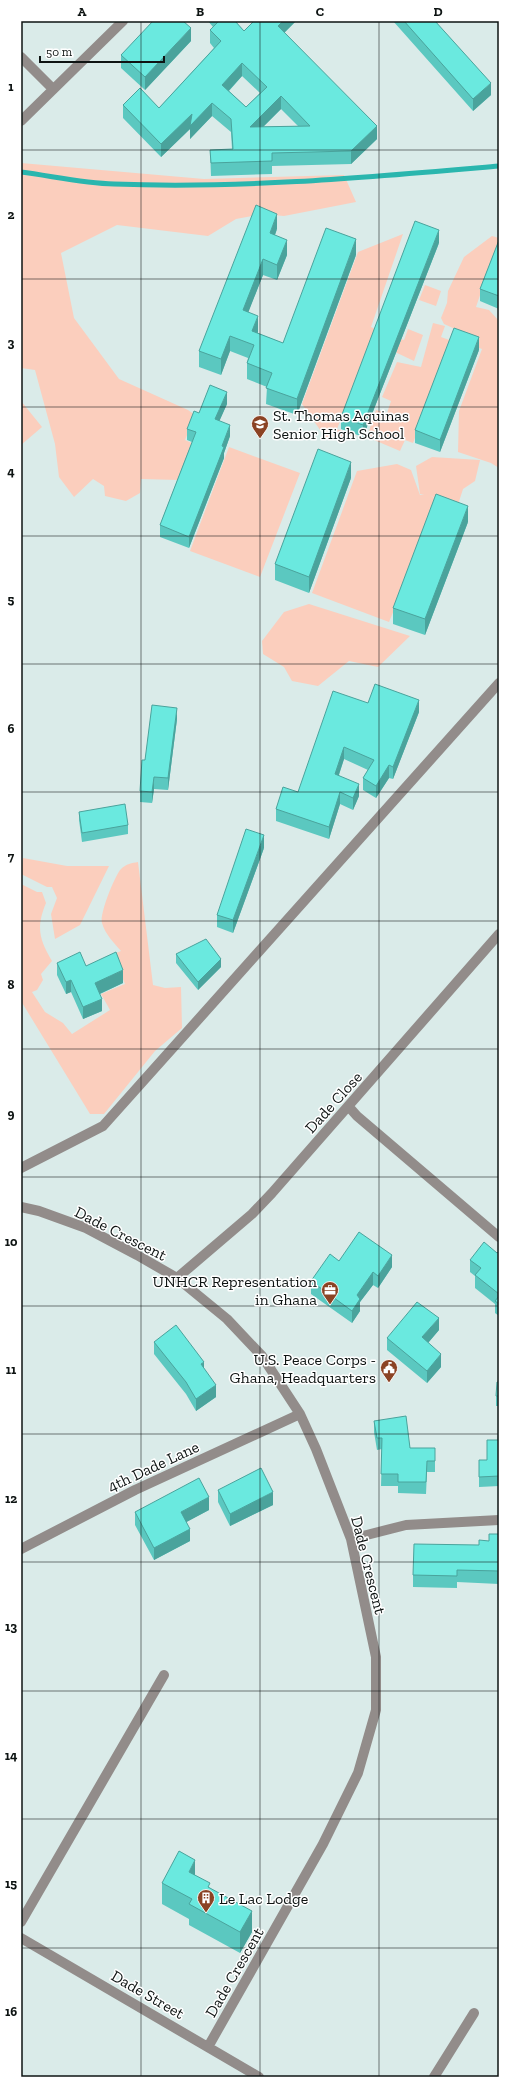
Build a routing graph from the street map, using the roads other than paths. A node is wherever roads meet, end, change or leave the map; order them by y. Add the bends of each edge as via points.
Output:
1 (123, 21) edge
2 (21, 57) edge
3 (53, 89) junction
4 (21, 121) edge
5 (499, 683) edge
6 (499, 934) edge
7 (349, 1107) junction
8 (21, 1168) edge
9 (21, 1208) edge
10 (499, 1237) edge
11 (177, 1278) junction
12 (300, 1414) junction
13 (499, 1520) edge
14 (351, 1539) junction
15 (21, 1548) edge
16 (164, 1675) dead end
17 (21, 1922) edge
18 (21, 1938) edge
19 (474, 2013) dead end
20 (208, 2047) junction
21 (259, 2077) edge
22 (434, 2077) edge

1 - 3 street
2 - 3 street
3 - 4 street
5 - 8 street via 103,1126
6 - 7 street, Dade Close
7 - 10 street
7 - 11 street, Dade Close via 252,1214
9 - 11 street, Dade Crescent via 39,1211 86,1228
11 - 12 street, Dade Crescent via 227,1319 262,1356
12 - 14 street, Dade Crescent
12 - 15 street, 4th Dade Lane via 135,1490
13 - 14 street via 406,1526
14 - 20 street, Dade Crescent via 376,1657 376,1710 358,1773 323,1844
16 - 17 street
18 - 20 street, Dade Street
19 - 22 street
20 - 21 street, Dade Street

